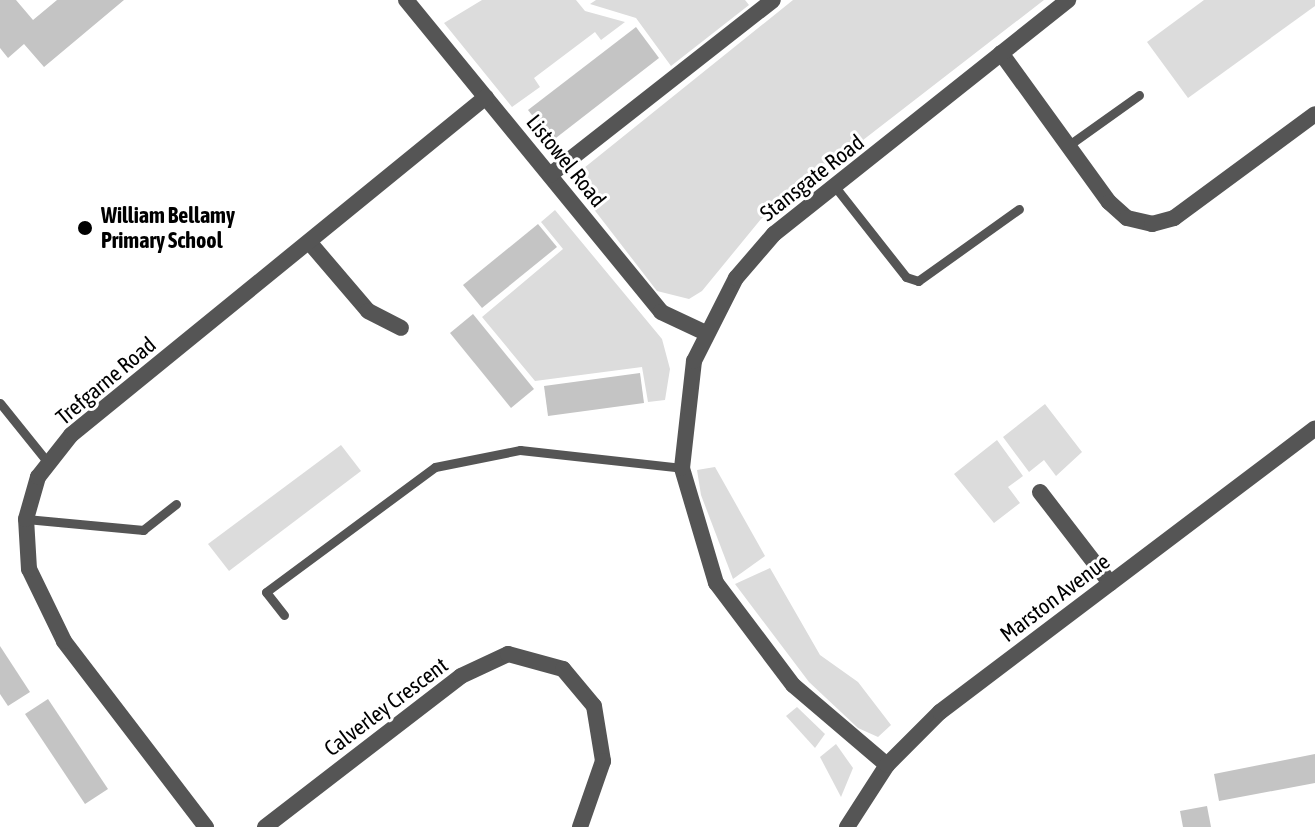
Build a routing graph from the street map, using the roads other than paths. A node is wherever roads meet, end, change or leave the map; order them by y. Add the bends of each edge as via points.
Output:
1 (406, 0) edge
2 (773, 0) edge
3 (1068, 0) edge
4 (1001, 53) junction
5 (1139, 95) dead end
6 (486, 97) junction
7 (1315, 114) edge
8 (1069, 145) junction
9 (550, 175) junction
10 (836, 188) junction
11 (1019, 209) dead end
12 (310, 243) junction
13 (401, 328) dead end
14 (706, 333) junction
15 (0, 403) edge
16 (1315, 428) edge
17 (49, 464) junction
18 (682, 468) junction
19 (1040, 492) dead end
20 (176, 504) dead end
21 (26, 519) junction
22 (1110, 583) junction
23 (284, 615) dead end
24 (887, 765) junction
25 (206, 827) edge
26 (265, 827) edge
27 (580, 827) edge
28 (847, 827) edge

1 - 6 street, Listowel Road
2 - 9 street
3 - 4 street, Stansgate Road
4 - 8 street
4 - 10 street, Stansgate Road
5 - 8 lane
6 - 9 street, Listowel Road
6 - 12 street, Trefgarne Road
7 - 8 street via 1174,218 1152,224 1127,218 1109,202
9 - 14 street, Listowel Road via 661,312
10 - 11 lane via 897,267 918,281
10 - 14 street, Stansgate Road via 774,234 736,278
12 - 13 street via 368,311
12 - 17 street, Trefgarne Road via 71,435
14 - 18 street, Stansgate Road via 685,406
15 - 17 lane
16 - 22 street, Marston Avenue
17 - 21 street, Trefgarne Road
18 - 23 lane via 520,450 435,467 266,592
18 - 24 street, Stansgate Road via 701,545 740,620 793,685
19 - 22 street
20 - 21 lane via 143,530
21 - 25 street, Trefgarne Road via 29,569 64,641
22 - 24 street, Marston Avenue via 940,712
24 - 28 street, Marston Avenue
26 - 27 street, Calverley Crescent via 461,676 508,654 563,669 594,706 603,761

